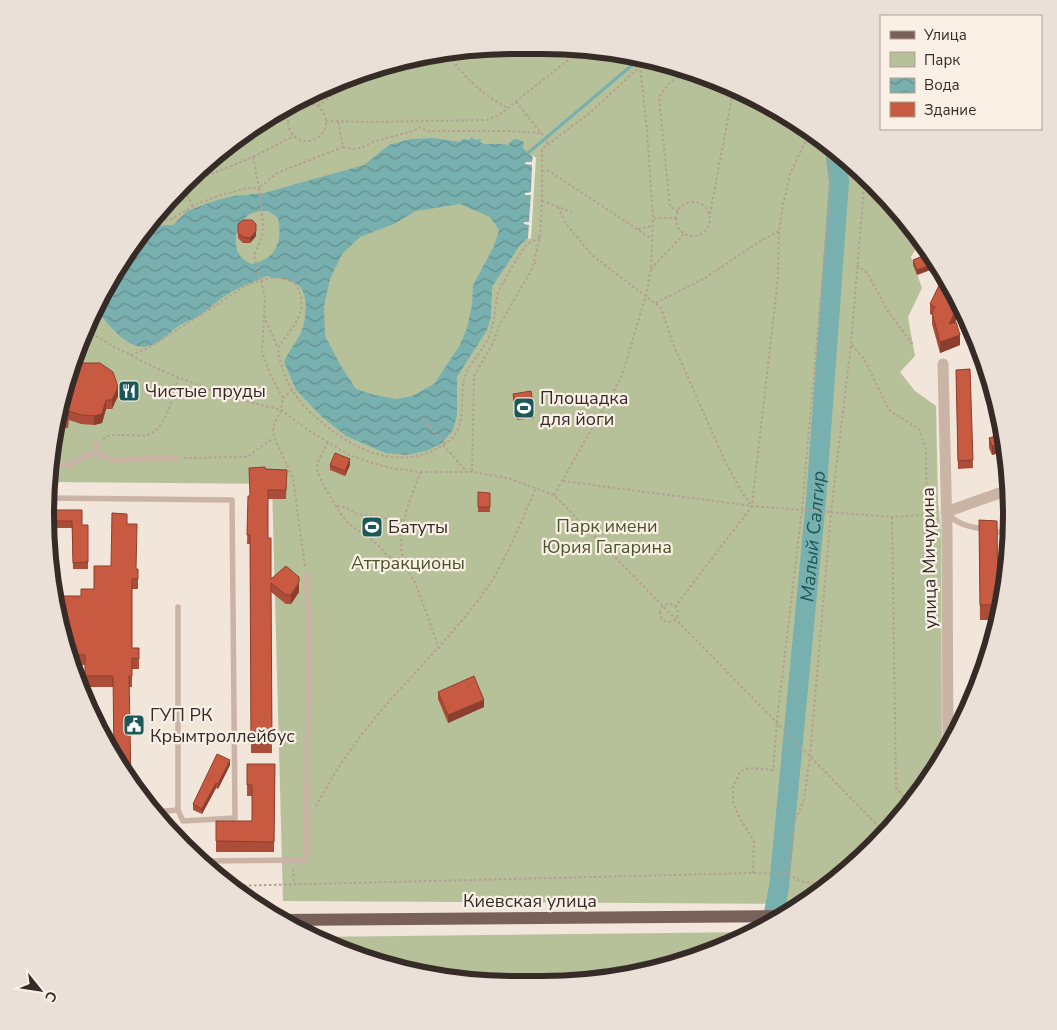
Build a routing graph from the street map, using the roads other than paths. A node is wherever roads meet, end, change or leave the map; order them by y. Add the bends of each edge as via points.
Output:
1 (943, 364) dead end
2 (97, 444) road end
3 (96, 453) junction
4 (177, 458) road end
5 (57, 466) edge
6 (1002, 492) edge
7 (55, 498) edge
8 (946, 512) junction
9 (1002, 532) edge
10 (306, 574) road end
11 (178, 607) dead end
12 (948, 720) junction
13 (955, 721) edge
14 (948, 733) edge
15 (178, 810) junction
16 (162, 811) edge
17 (210, 861) edge
18 (769, 916) edge
19 (295, 920) edge

1 - 8 street, улица Мичурина
2 - 3 lane
3 - 4 lane via 114,460
3 - 5 lane via 72,464
6 - 8 street
7 - 15 lane via 232,500 234,818 183,821
8 - 9 lane via 954,520
8 - 12 street, улица Мичурина
10 - 17 lane via 309,617 306,860
11 - 15 lane
12 - 13 lane
12 - 14 street, улица Мичурина
15 - 16 lane
18 - 19 main road, Киевская улица

